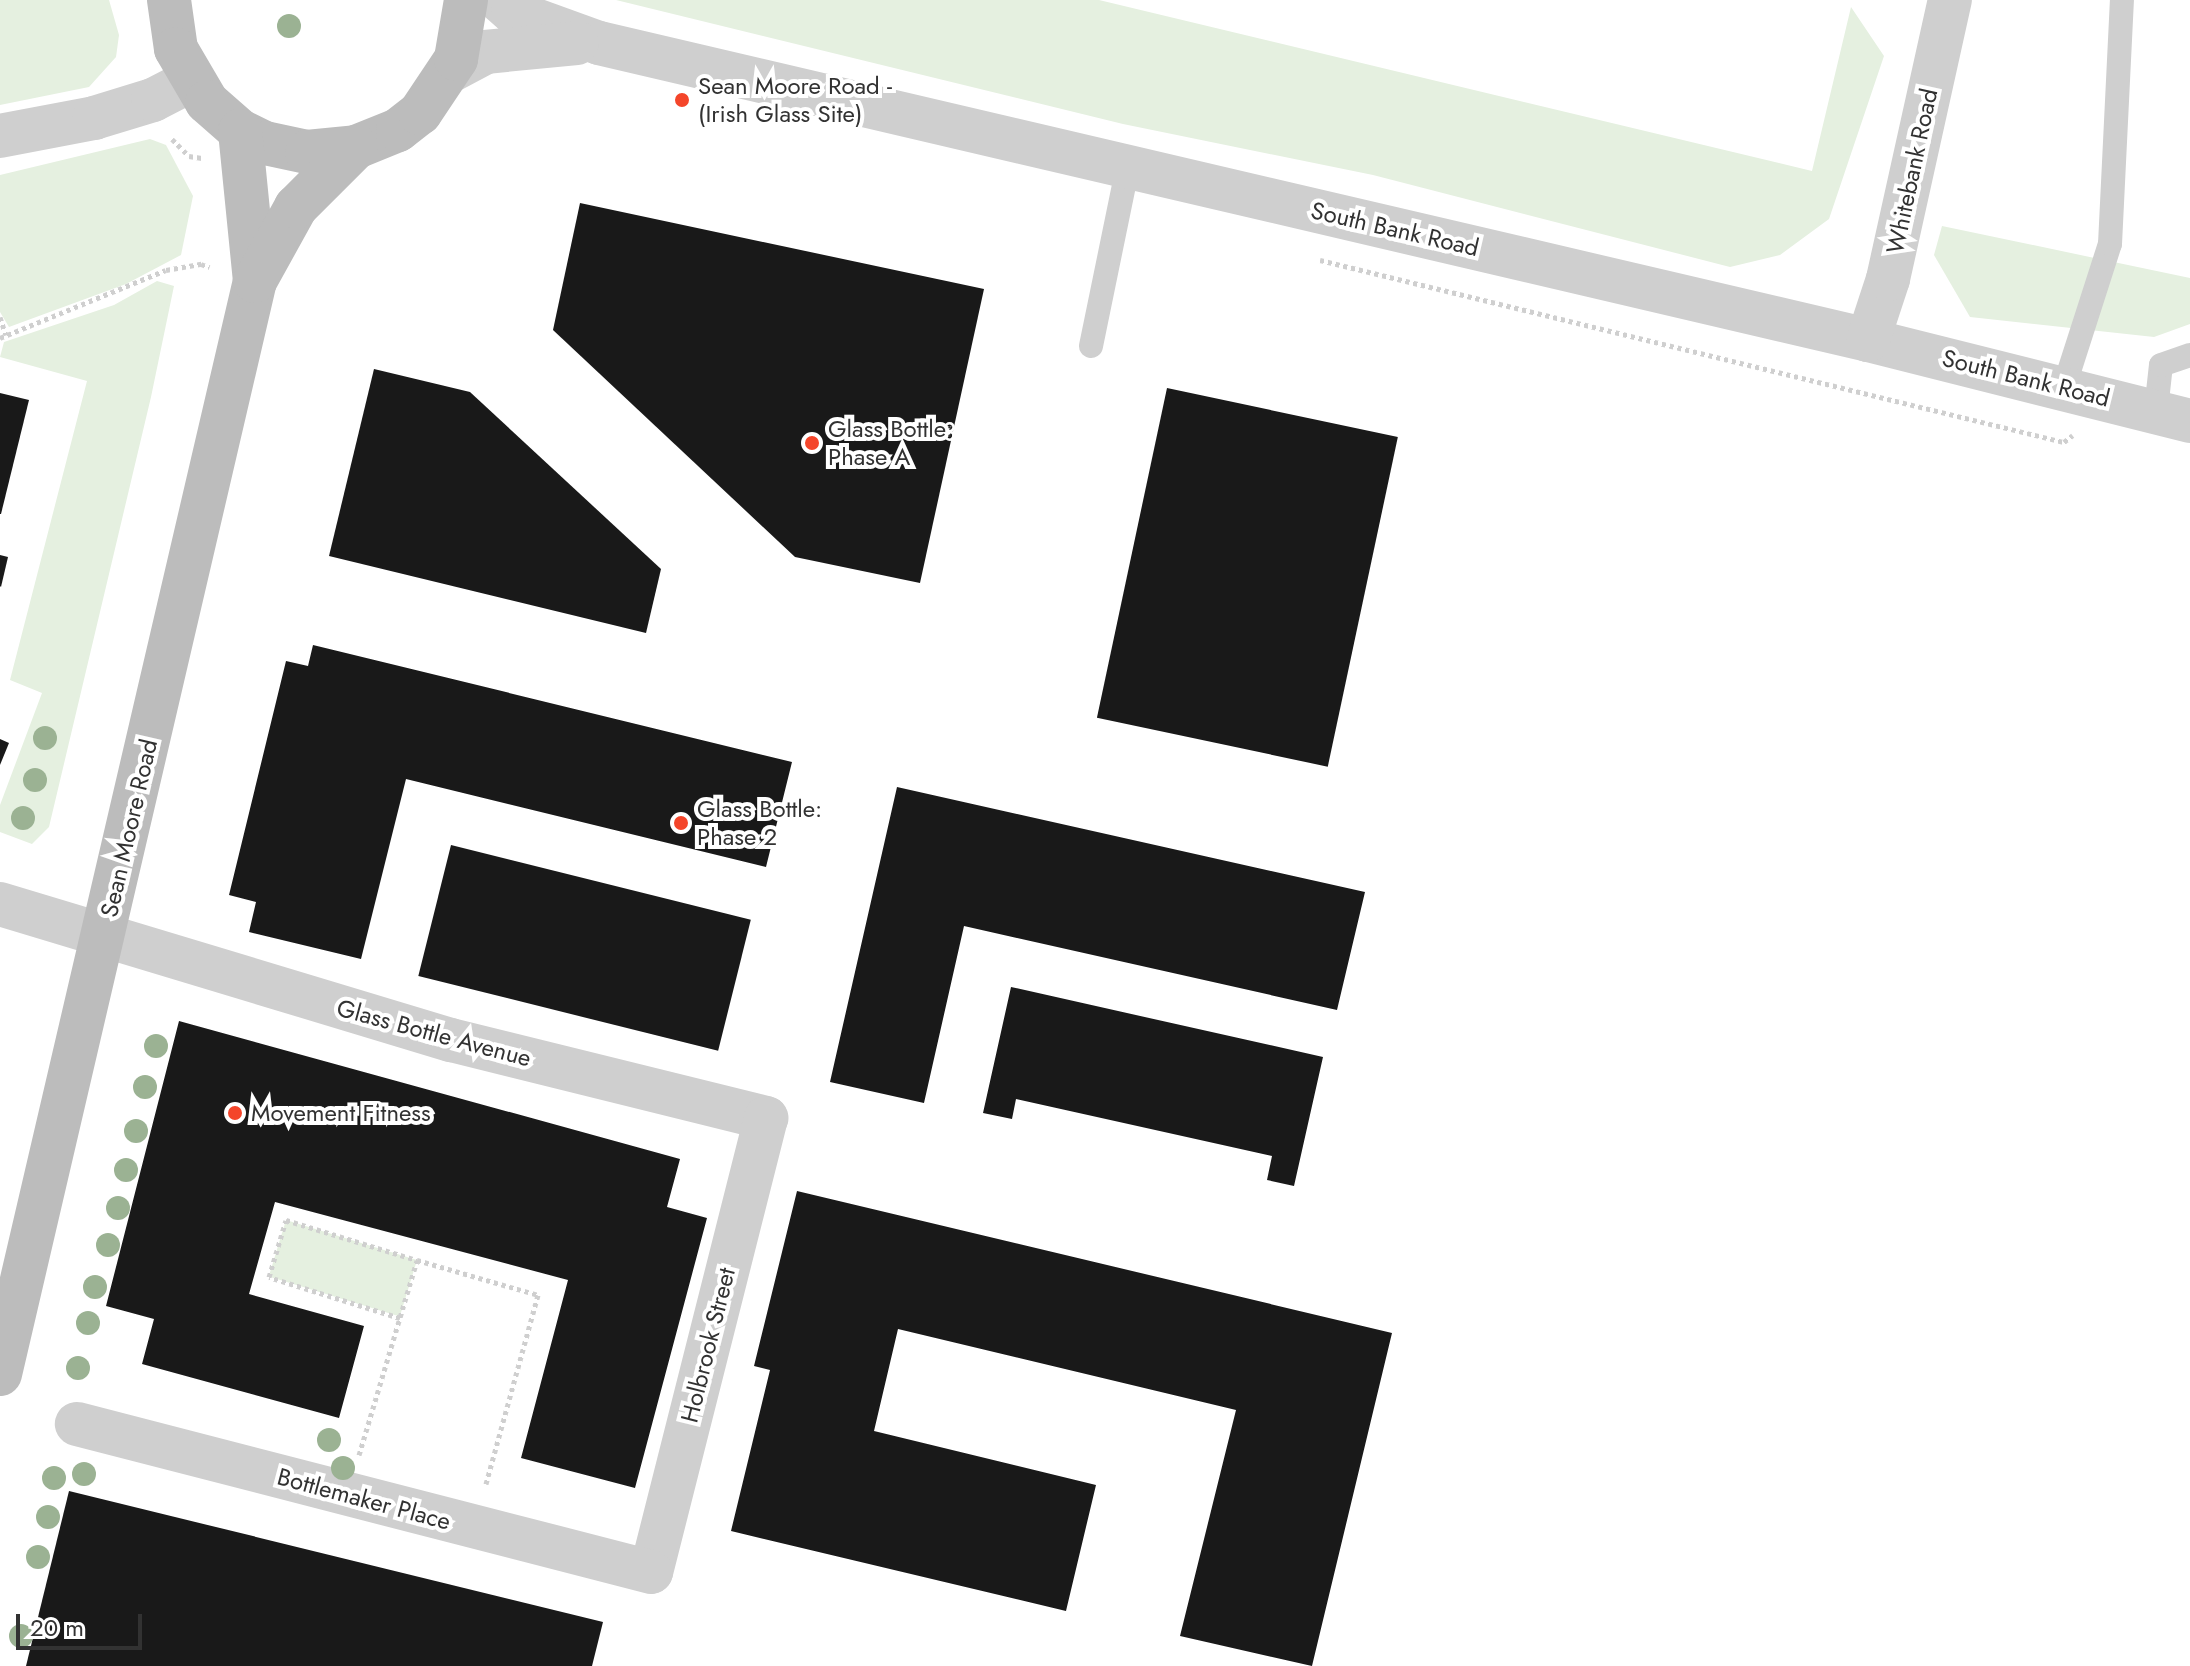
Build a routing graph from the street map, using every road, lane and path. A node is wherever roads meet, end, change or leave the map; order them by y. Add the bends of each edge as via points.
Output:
1 (466, 0) edge
2 (499, 0) edge
3 (2122, 0) edge
4 (1944, 1) edge
5 (167, 4) edge
6 (599, 43) junction
7 (450, 71) junction
8 (190, 81) junction
9 (240, 131) junction
10 (0, 136) edge
11 (356, 147) junction
12 (189, 156) dead end
13 (201, 158) dead end
14 (1128, 166) junction
15 (236, 276) junction
16 (0, 317) edge
17 (3, 337) edge
18 (1868, 340) junction
19 (1091, 346) dead end
20 (2190, 355) edge
21 (2064, 387) junction
22 (2173, 415) edge
23 (0, 904) edge
24 (105, 935) junction
25 (766, 1118) joint
26 (417, 1260) junction
27 (400, 1318) junction
28 (0, 1374) edge
29 (77, 1424) dead end
30 (368, 1424) dead end
31 (494, 1452) dead end
32 (651, 1572) joint

1 - 7 main road via 466,23
2 - 6 street, South Bank Road via 513,12
3 - 21 lane via 2110,244
4 - 18 street, Whitebank Road via 1888,279
5 - 8 main road via 176,49
6 - 7 street, South Bank Road via 538,43 485,52
6 - 14 street, South Bank Road
7 - 11 main road via 420,113 398,130
8 - 9 main road
8 - 10 street via 153,100 94,118
9 - 11 main road via 307,152
9 - 15 main road, Sean Moore Road
11 - 15 main road, Sean Moore Road
12 - 13 path
14 - 18 street, South Bank Road
14 - 19 lane
15 - 17 path via 201,264 166,270
15 - 24 main road, Sean Moore Road
16 - 17 path
18 - 21 street, South Bank Road
20 - 22 lane via 2161,365
21 - 22 street, South Bank Road
23 - 24 street, Glass Bottle Avenue
24 - 25 street, Glass Bottle Avenue via 451,1040
24 - 28 main road, Sean Moore Road
25 - 32 street, Holbrook Street
26 - 27 path
26 - 27 path via 286,1220 269,1277
26 - 31 path via 538,1295
27 - 30 path
29 - 32 street, Bottlemaker Place

